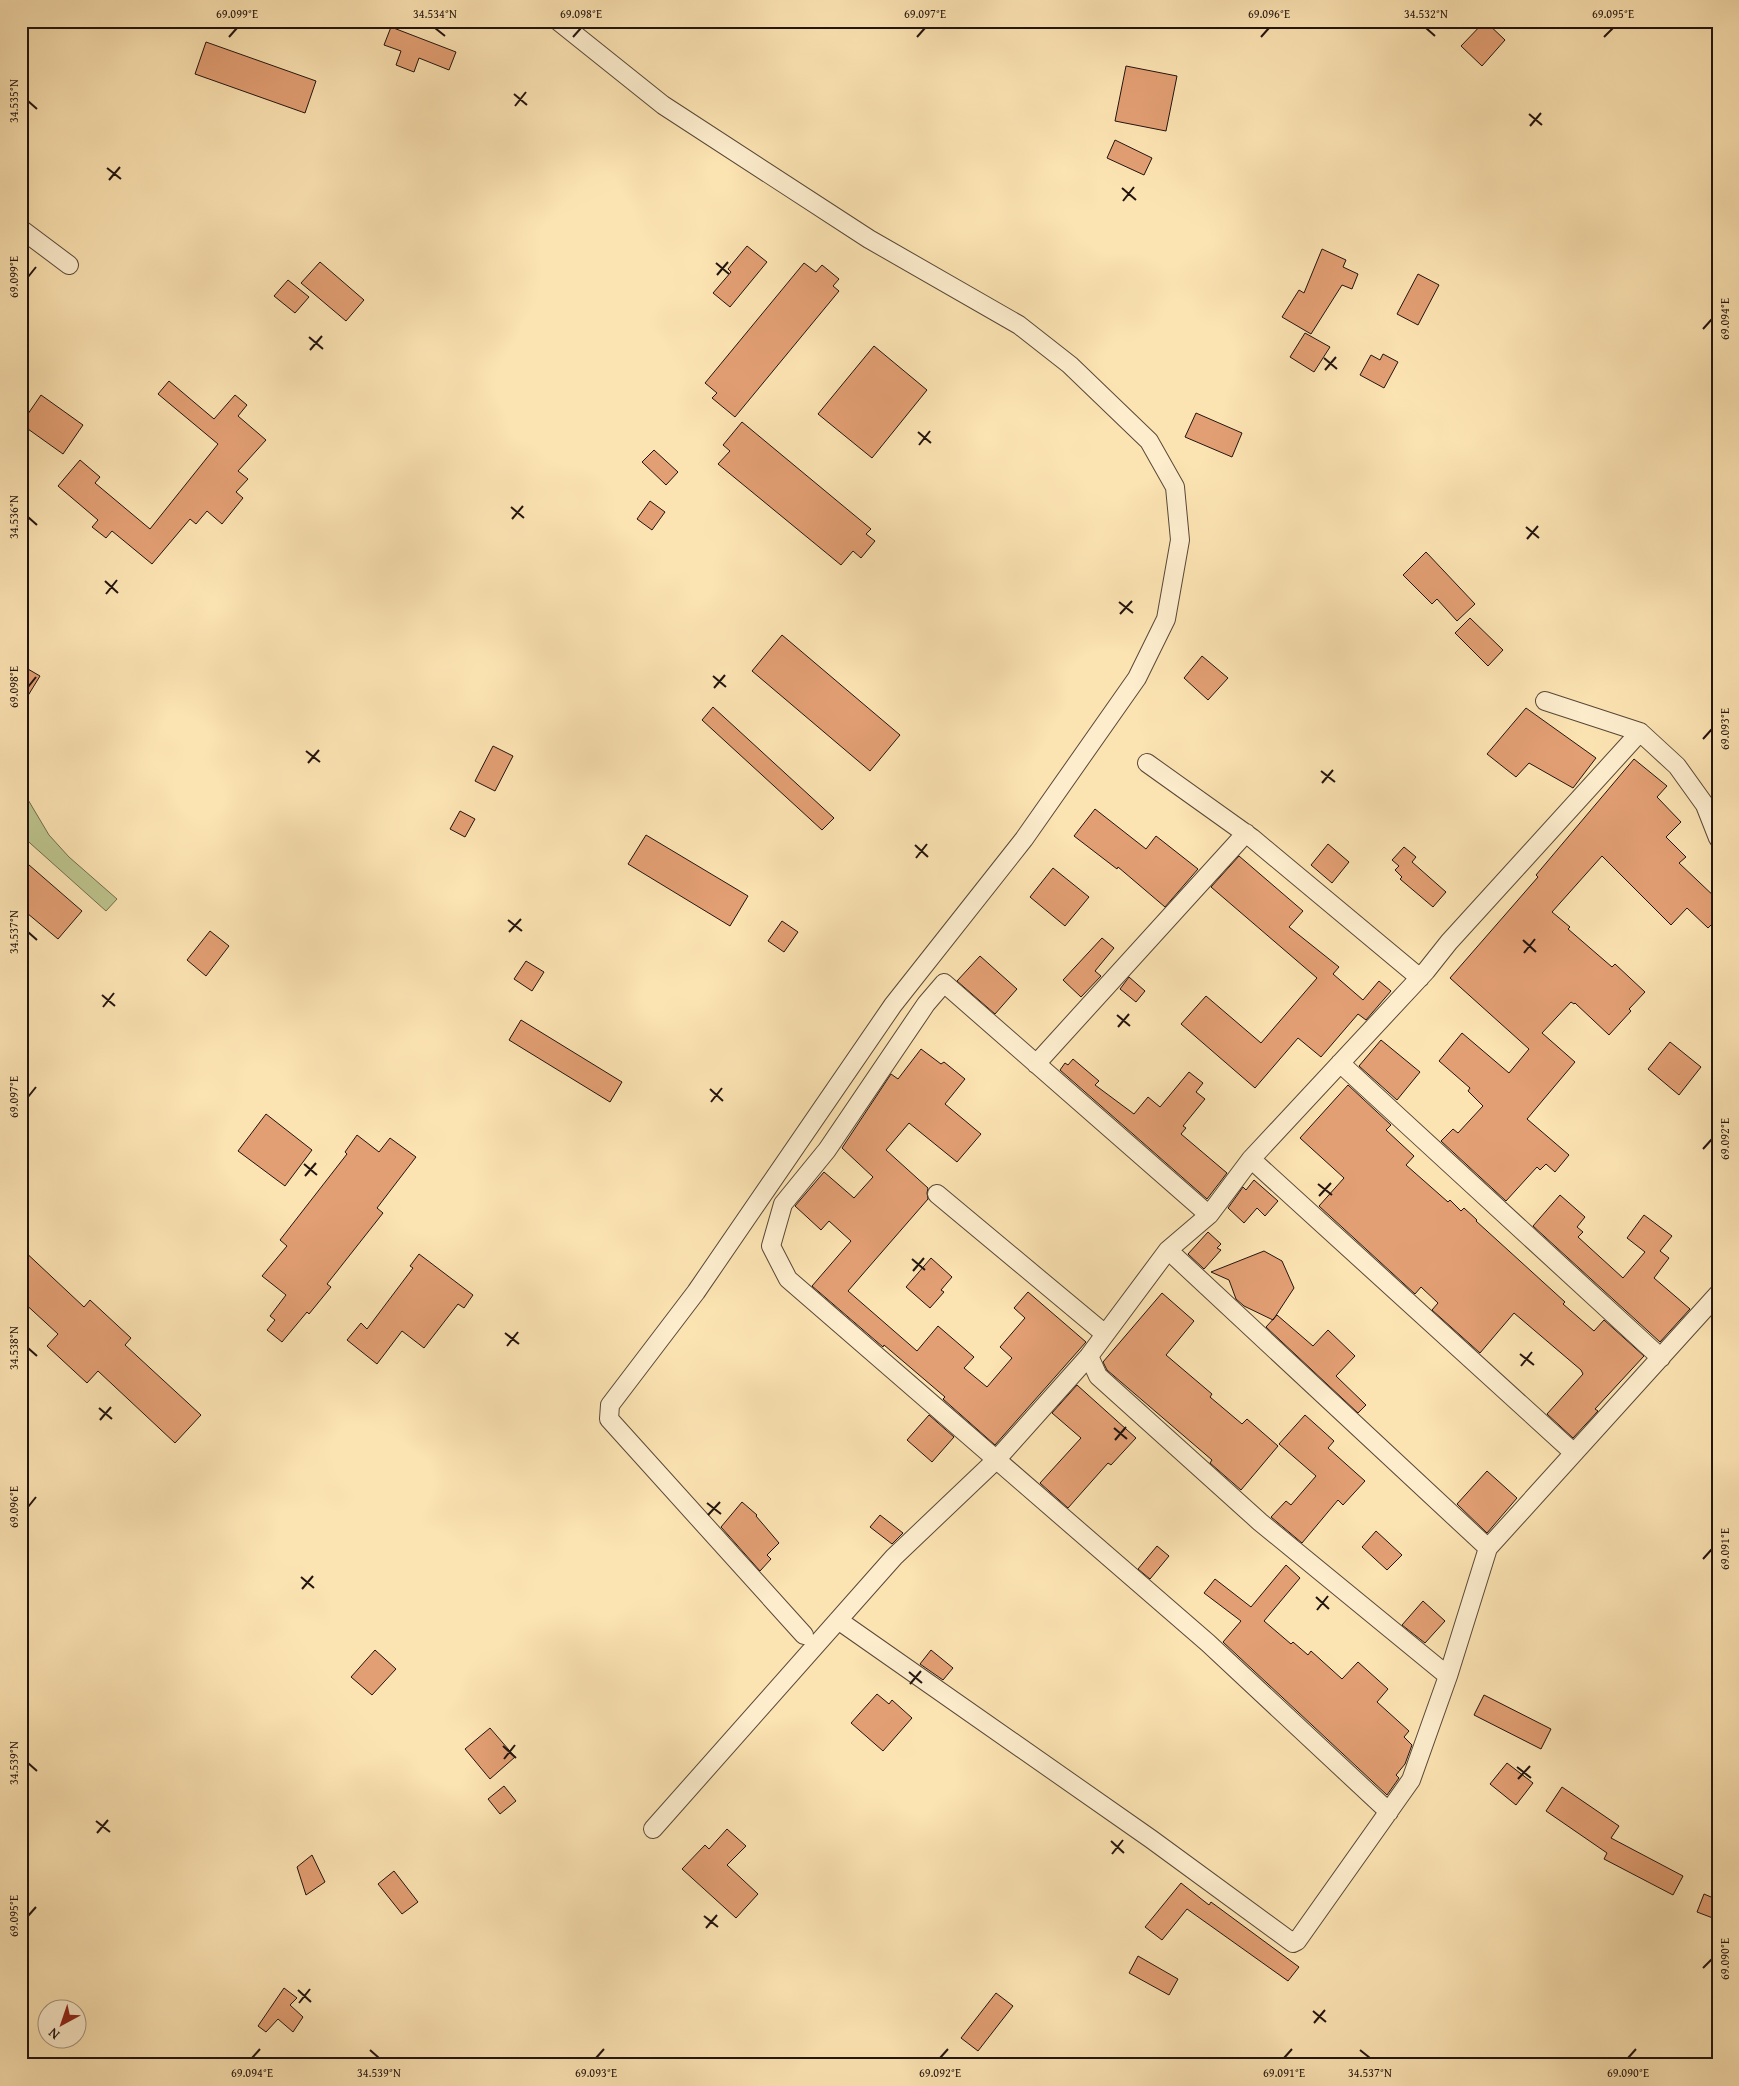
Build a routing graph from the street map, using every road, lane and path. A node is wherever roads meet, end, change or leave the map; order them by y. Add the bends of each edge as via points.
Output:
1 (558, 21) edge
2 (21, 229) edge
3 (70, 265) dead end
4 (1544, 701) dead end
5 (1640, 732) junction
6 (1147, 763) dead end
7 (1246, 834) junction
8 (1718, 838) edge
9 (1420, 978) junction
10 (1036, 1064) junction
11 (1340, 1064) junction
12 (1251, 1159) junction
13 (937, 1194) dead end
14 (1209, 1215) junction
15 (1168, 1250) junction
16 (1718, 1294) edge
17 (1105, 1334) junction
18 (1089, 1356) junction
19 (1661, 1358) junction
20 (1574, 1454) junction
21 (997, 1459) junction
22 (1488, 1548) junction
23 (838, 1620) junction
24 (804, 1635) dead end
25 (1448, 1676) junction
26 (1389, 1812) junction
27 (653, 1829) dead end

1 - 24 street via 663,105 869,239 1019,325 1070,365 1149,441 1175,487 1180,540 1166,619 1136,678 1024,840 893,1005 696,1292 610,1405 609,1419
2 - 3 street
4 - 5 street
5 - 8 street via 1677,766 1705,805
5 - 9 street
6 - 7 street
7 - 9 street
7 - 10 street
9 - 11 street
10 - 14 street
10 - 21 street via 944,983 926,1004 827,1150 783,1204 771,1246 788,1279
11 - 12 street
11 - 19 street
12 - 14 street
12 - 20 street
13 - 17 street
14 - 15 street
15 - 17 street
15 - 22 street
16 - 19 street
17 - 18 street
18 - 21 street
18 - 25 street via 1098,1376 1209,1476
19 - 20 street
20 - 22 street
21 - 23 street via 894,1557
21 - 26 street via 1208,1643
22 - 25 street
23 - 26 street via 1151,1839 1293,1943 1297,1942
23 - 27 street
25 - 26 street via 1411,1780

